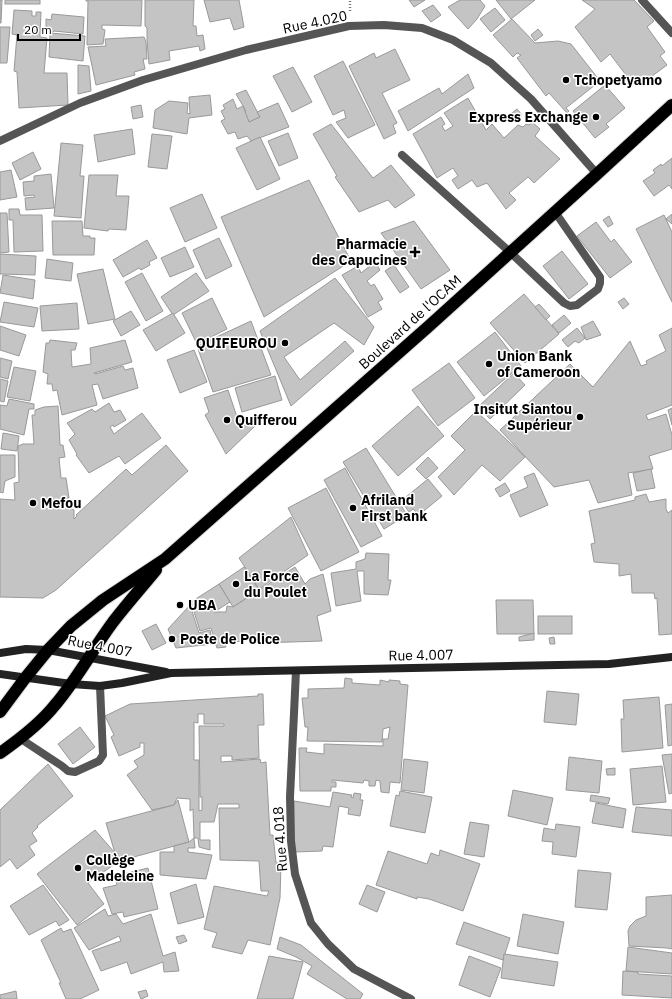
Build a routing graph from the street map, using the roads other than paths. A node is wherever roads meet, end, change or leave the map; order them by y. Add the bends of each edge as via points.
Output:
1 (642, 0) edge
2 (672, 33) edge
3 (672, 105) edge
4 (0, 141) edge
5 (402, 155) dead end
6 (597, 174) junction
7 (554, 212) junction
8 (510, 253) junction
9 (165, 559) junction
10 (48, 650) junction
11 (0, 653) edge
12 (90, 657) junction
13 (672, 657) edge
14 (296, 671) junction
15 (171, 673) junction
16 (0, 674) edge
17 (26, 677) junction
18 (71, 684) junction
19 (100, 686) junction
20 (0, 712) edge
21 (21, 739) junction
22 (0, 753) edge
23 (411, 999) edge

1 - 2 street
3 - 6 highway, Boulevard de l'OCAM
4 - 6 street, Rue 4.020 via 80,103 143,80 246,50 349,26 384,25 422,28 453,40 491,63 531,99
5 - 8 street
6 - 7 highway, Boulevard de l'OCAM
7 - 8 highway, Boulevard de l'OCAM
7 - 8 street via 600,277 598,289 577,305 570,306
8 - 9 highway, Boulevard de l'OCAM
9 - 10 highway, Boulevard de l'OCAM via 103,600
9 - 12 highway, Boulevard de l'OCAM via 113,622
10 - 11 main road, Rue 4.007 via 26,649
10 - 12 main road, Rue 4.007
10 - 17 highway, Boulevard de l'OCAM
12 - 15 main road, Rue 4.007
12 - 18 highway, Boulevard de l'OCAM
13 - 14 main road, Rue 4.007 via 609,664
14 - 15 main road, Rue 4.007
14 - 23 street, Rue 4.018 via 290,797 291,841 295,874 311,923 354,969
15 - 19 main road, Rue 4.007
16 - 17 main road, Rue 4.007
17 - 18 main road, Rue 4.007
17 - 20 highway, Boulevard de l'OCAM
18 - 19 main road, Rue 4.007
18 - 21 highway, Boulevard de l'OCAM via 55,705
19 - 21 street via 102,755 99,761 76,772 68,771
21 - 22 highway

